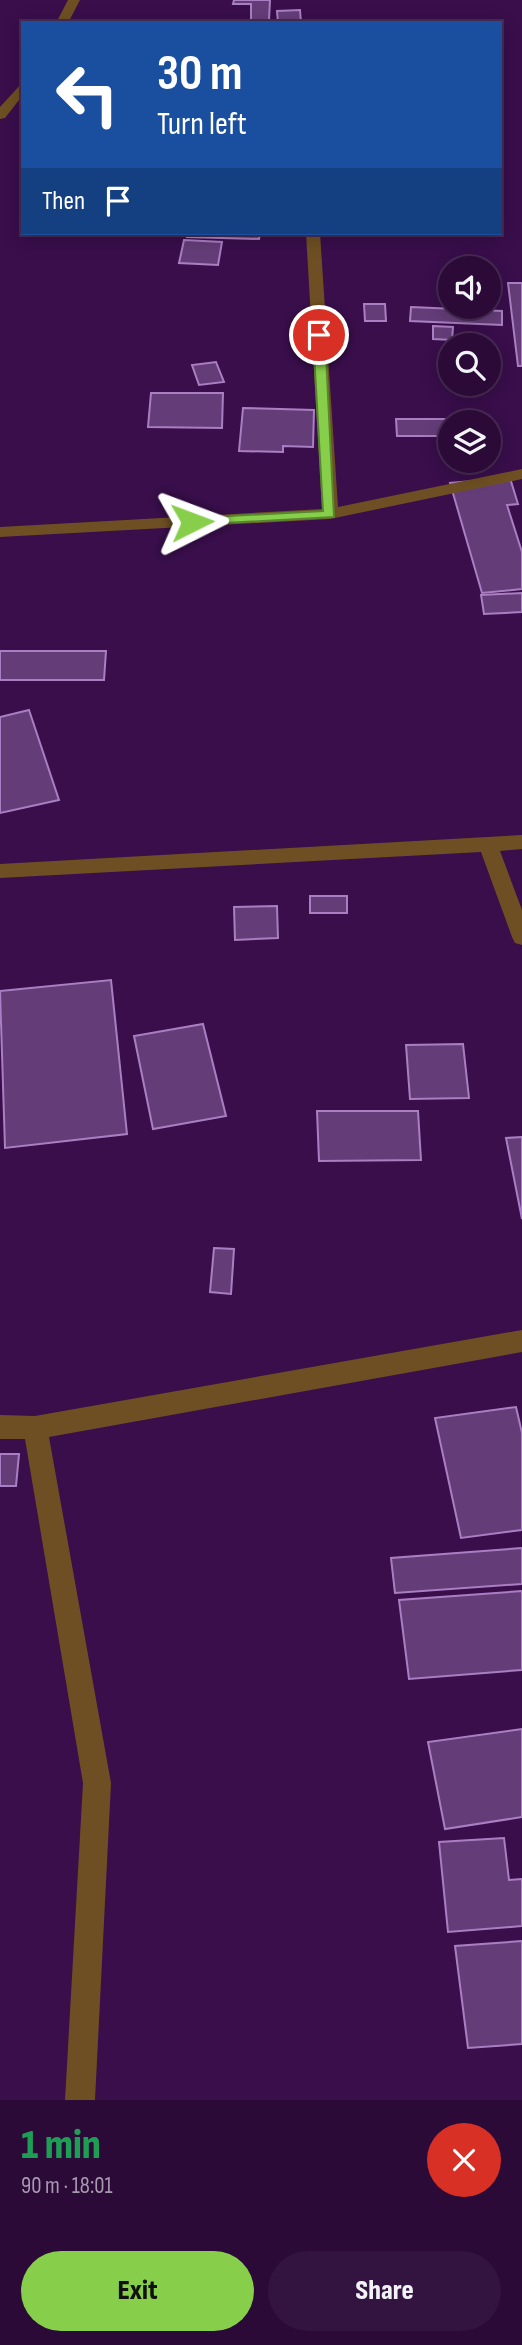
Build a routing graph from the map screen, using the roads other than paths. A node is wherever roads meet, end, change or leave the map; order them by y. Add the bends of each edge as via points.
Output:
1 (74, 0) edge
2 (63, 21) edge
3 (21, 89) edge
4 (4, 111) edge
5 (313, 235) edge
6 (522, 474) edge
7 (330, 514) junction
8 (0, 532) edge
9 (522, 842) edge
10 (488, 845) junction
11 (0, 871) edge
12 (522, 937) edge
13 (522, 1341) edge
14 (0, 1427) edge
15 (35, 1428) junction
16 (80, 2100) edge

1 - 2 street
3 - 4 street
5 - 7 street
6 - 7 street
7 - 8 street
9 - 10 street
10 - 11 street
10 - 12 street
13 - 15 street
14 - 15 street
15 - 16 street via 97,1783

